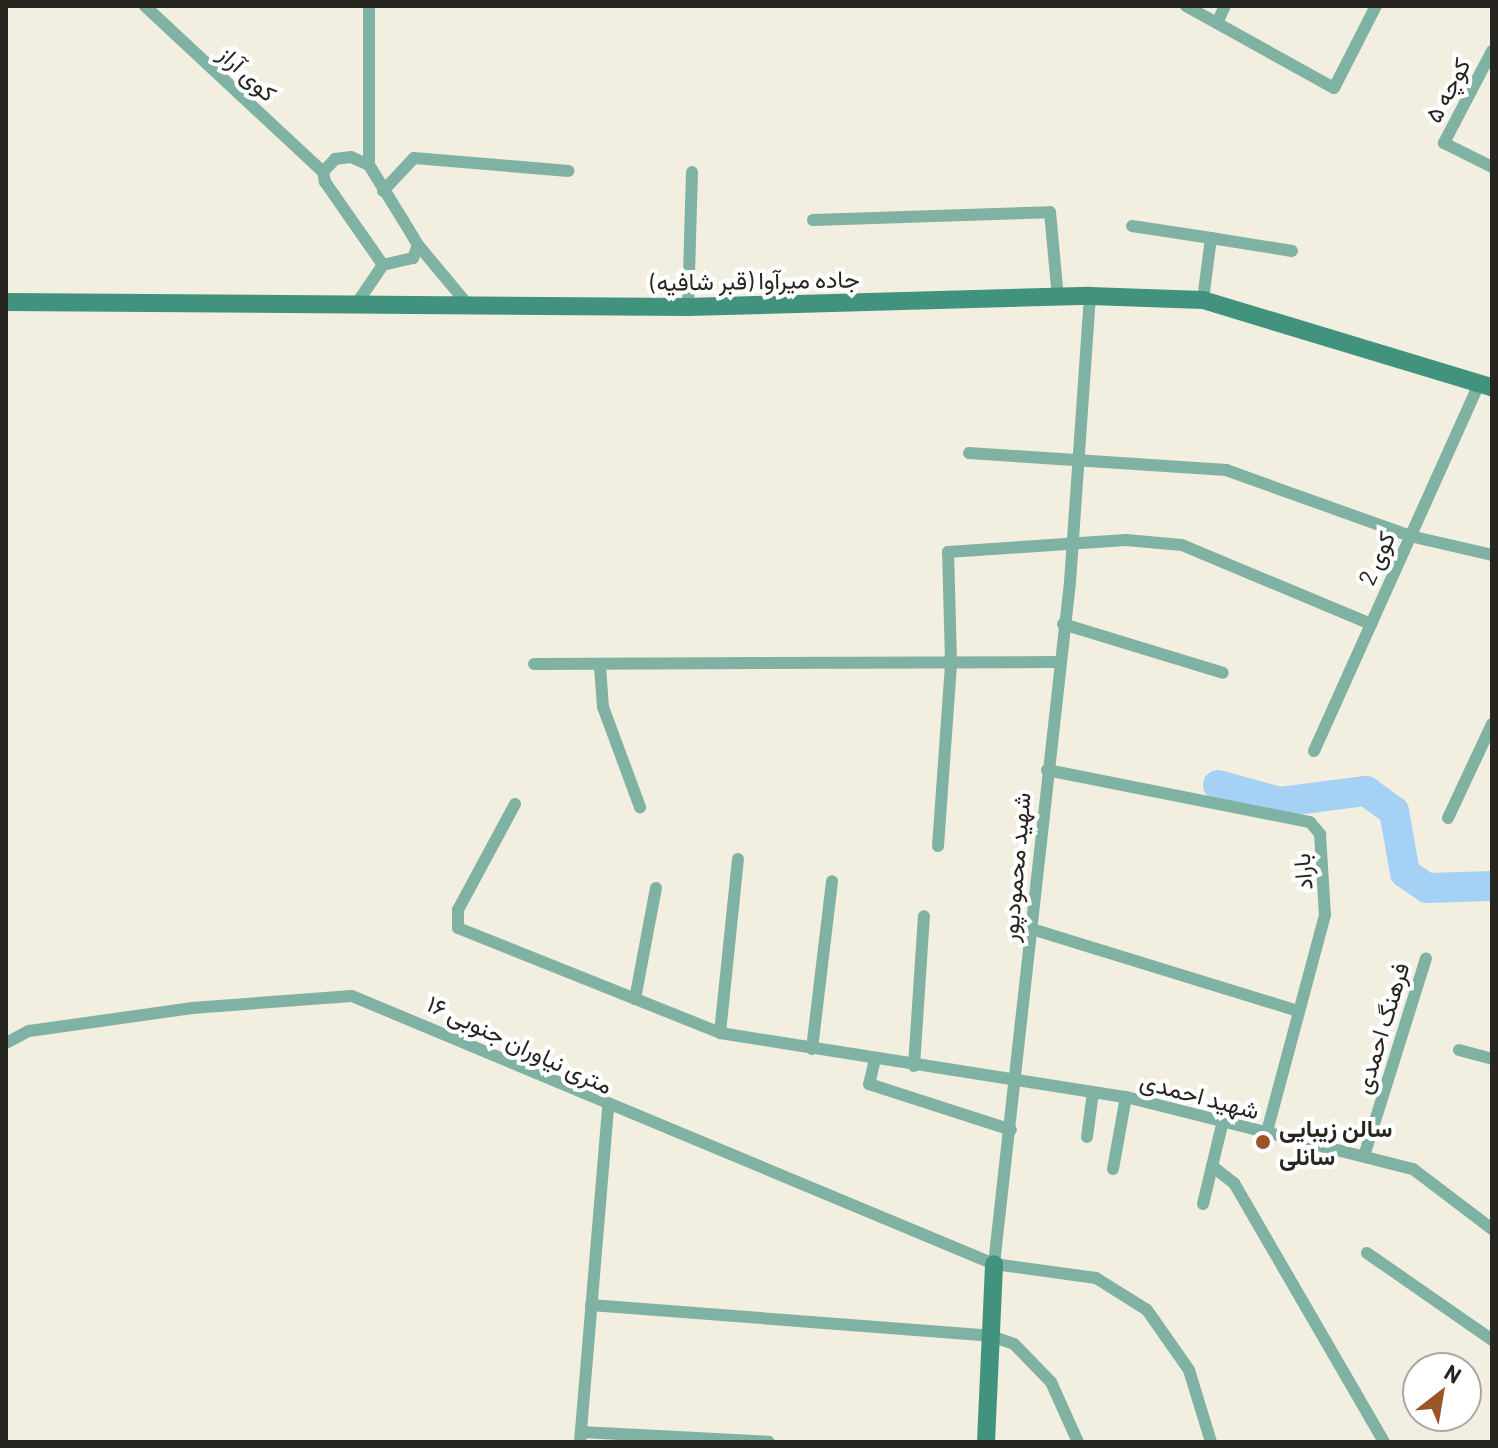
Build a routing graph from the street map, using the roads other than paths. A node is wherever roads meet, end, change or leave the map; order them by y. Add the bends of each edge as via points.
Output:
1 (145, 6) edge
2 (369, 6) edge
3 (1186, 6) edge
4 (1225, 6) edge
5 (1376, 6) edge
6 (1217, 23) junction
7 (1492, 51) edge
8 (369, 165) junction
9 (1492, 167) edge
10 (568, 171) dead end
11 (323, 172) junction
12 (692, 172) dead end
13 (383, 191) junction
14 (813, 220) dead end
15 (1132, 226) dead end
16 (1211, 238) junction
17 (418, 245) junction
18 (1292, 251) dead end
19 (383, 265) junction
20 (1090, 296) junction
21 (1058, 298) junction
22 (464, 300) junction
23 (1203, 300) junction
24 (6, 302) edge
25 (355, 306) junction
26 (688, 307) junction
27 (1486, 385) edge
28 (969, 453) dead end
29 (1079, 457) junction
30 (1410, 536) junction
31 (1072, 542) junction
32 (1492, 555) edge
33 (1063, 624) junction
34 (1371, 624) junction
35 (1057, 662) junction
36 (951, 663) junction
37 (534, 664) dead end
38 (600, 667) junction
39 (1223, 673) dead end
40 (1492, 724) edge
41 (1314, 751) dead end
42 (1047, 770) junction
43 (515, 804) dead end
44 (640, 807) dead end
45 (1448, 818) dead end
46 (938, 846) dead end
47 (738, 859) dead end
48 (832, 881) dead end
49 (656, 888) dead end
50 (924, 916) dead end
51 (1035, 930) junction
52 (1426, 958) dead end
53 (635, 999) junction
54 (1299, 1011) junction
55 (720, 1033) junction
56 (6, 1043) edge
57 (812, 1049) junction
58 (1459, 1050) dead end
59 (875, 1059) junction
60 (1492, 1059) edge
61 (914, 1066) junction
62 (1017, 1082) junction
63 (1093, 1092) junction
64 (1126, 1097) junction
65 (608, 1109) junction
66 (1222, 1125) junction
67 (1011, 1130) junction
68 (1266, 1135) junction
69 (1087, 1137) dead end
70 (1364, 1156) junction
71 (1212, 1166) junction
72 (1113, 1169) dead end
73 (1203, 1204) dead end
74 (1492, 1229) edge
75 (1367, 1253) dead end
76 (994, 1264) junction
77 (591, 1305) junction
78 (991, 1336) junction
79 (1492, 1340) edge
80 (580, 1437) edge
81 (769, 1442) edge
82 (986, 1442) edge
83 (1078, 1442) edge
84 (1211, 1442) edge
85 (1384, 1442) edge

1 - 11 street, کوی آراز
2 - 8 street
3 - 6 street
4 - 6 street
5 - 6 street via 1334,88
7 - 9 street, کوچه ۵ via 1444,143
8 - 11 street via 351,157
8 - 13 street
10 - 13 street via 414,158
11 - 19 street, کوی آراز
12 - 26 street
13 - 17 street
14 - 21 street via 1050,212
15 - 16 street
16 - 18 street
16 - 23 street
17 - 19 street via 413,258
17 - 22 street
19 - 25 street
20 - 21 street, جاده میرآوا (قبر شافیه)
20 - 23 street, جاده میرآوا (قبر شافیه)
20 - 29 street, شهید محمودپور
21 - 26 street, جاده میرآوا (قبر شافیه)
22 - 25 street, جاده میرآوا (قبر شافیه)
22 - 26 street, جاده میرآوا (قبر شافیه)
23 - 27 street, جاده میرآوا (قبر شافیه)
24 - 25 street, جاده میرآوا (قبر شافیه)
27 - 30 street, کوی 2
28 - 29 street
29 - 30 street via 1226,470
29 - 31 street, شهید محمودپور
30 - 32 street
30 - 34 street, کوی 2
31 - 33 street, شهید محمودپور
31 - 34 street via 1182,545
31 - 36 street via 948,552
33 - 35 street, شهید محمودپور
33 - 39 street
34 - 41 street, کوی 2
35 - 36 street
35 - 42 street, شهید محمودپور
36 - 38 street
36 - 46 street
37 - 38 street
38 - 44 street via 603,707
40 - 45 street
42 - 51 street, شهید محمودپور
42 - 54 street, باراد via 1310,822 1324,846 1328,884
43 - 53 street, شهید احمدی via 458,910 458,928
47 - 55 street
48 - 57 street
49 - 53 street
50 - 61 street
51 - 54 street
51 - 62 street, شهید محمودپور
52 - 70 street, فرهنگ احمدی
53 - 55 street, شهید احمدی
54 - 68 street, باراد
55 - 57 street, شهید احمدی
56 - 65 street, ۱۶ متری نیاوران جنوبی via 29,1031 192,1008 352,996 436,1026
57 - 59 street, شهید احمدی
58 - 60 street
59 - 61 street, شهید احمدی
59 - 67 street via 869,1084
61 - 62 street, شهید احمدی
62 - 63 street, شهید احمدی
62 - 67 street, شهید محمودپور
63 - 64 street, شهید احمدی
63 - 69 street
64 - 66 street, شهید احمدی
64 - 72 street
65 - 76 street, ۱۶ متری نیاوران جنوبی
65 - 77 street
66 - 68 street, شهید احمدی
66 - 71 street
67 - 76 street, شهید محمودپور
68 - 70 street, شهید احمدی
70 - 74 street, شهید احمدی via 1413,1169
71 - 73 street
71 - 85 street via 1234,1183
75 - 79 street
76 - 78 street, شهید محمودپور
76 - 84 street, ۱۶ متری نیاوران جنوبی via 1096,1278 1147,1310 1189,1370
77 - 78 street
77 - 80 street
78 - 82 street, شهید محمودپور
78 - 83 street via 1014,1344 1051,1382
80 - 81 street

